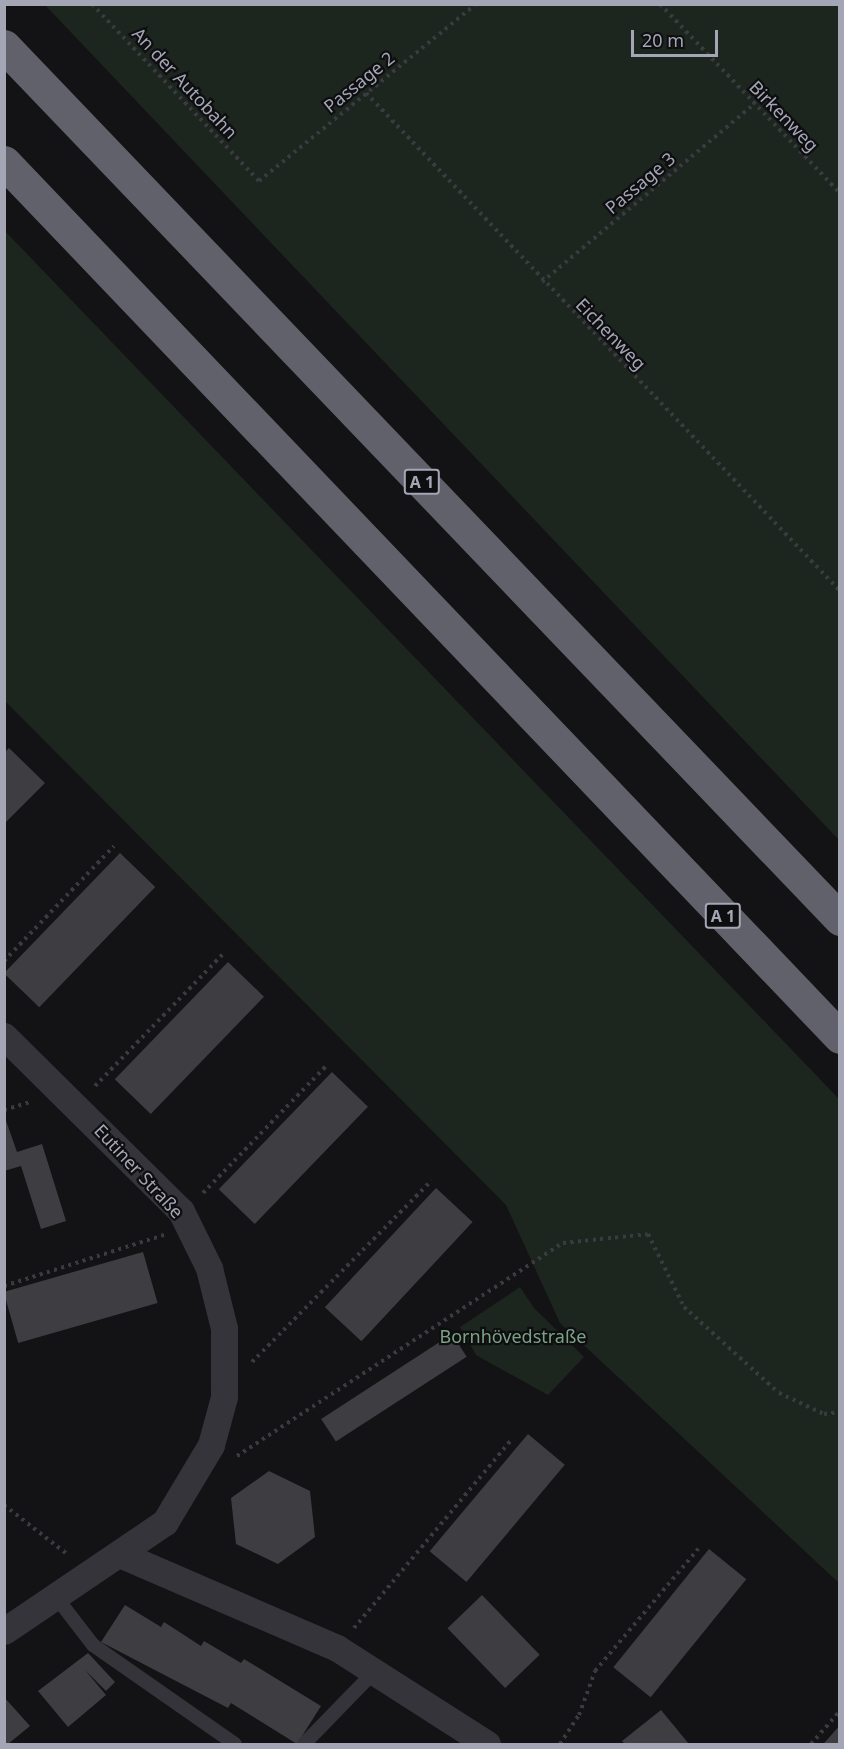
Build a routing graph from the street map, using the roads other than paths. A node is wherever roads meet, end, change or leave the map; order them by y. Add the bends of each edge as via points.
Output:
1 (4, 46) edge
2 (4, 162) edge
3 (840, 919) edge
4 (4, 1036) edge
5 (840, 1037) edge
6 (122, 1555) junction
7 (56, 1597) junction
8 (4, 1631) edge
9 (376, 1670) junction
10 (235, 1744) edge
11 (304, 1744) edge
12 (487, 1744) edge

1 - 3 highway, A 1
2 - 5 highway, A 1
4 - 6 street, Eutiner Straße via 186,1221 208,1268 224,1328 224,1390 211,1445 189,1488 165,1522
6 - 7 street, Eutiner Straße
6 - 9 street via 337,1648
7 - 8 street, Eutiner Straße
7 - 10 lane via 93,1645
9 - 11 lane
9 - 12 street

